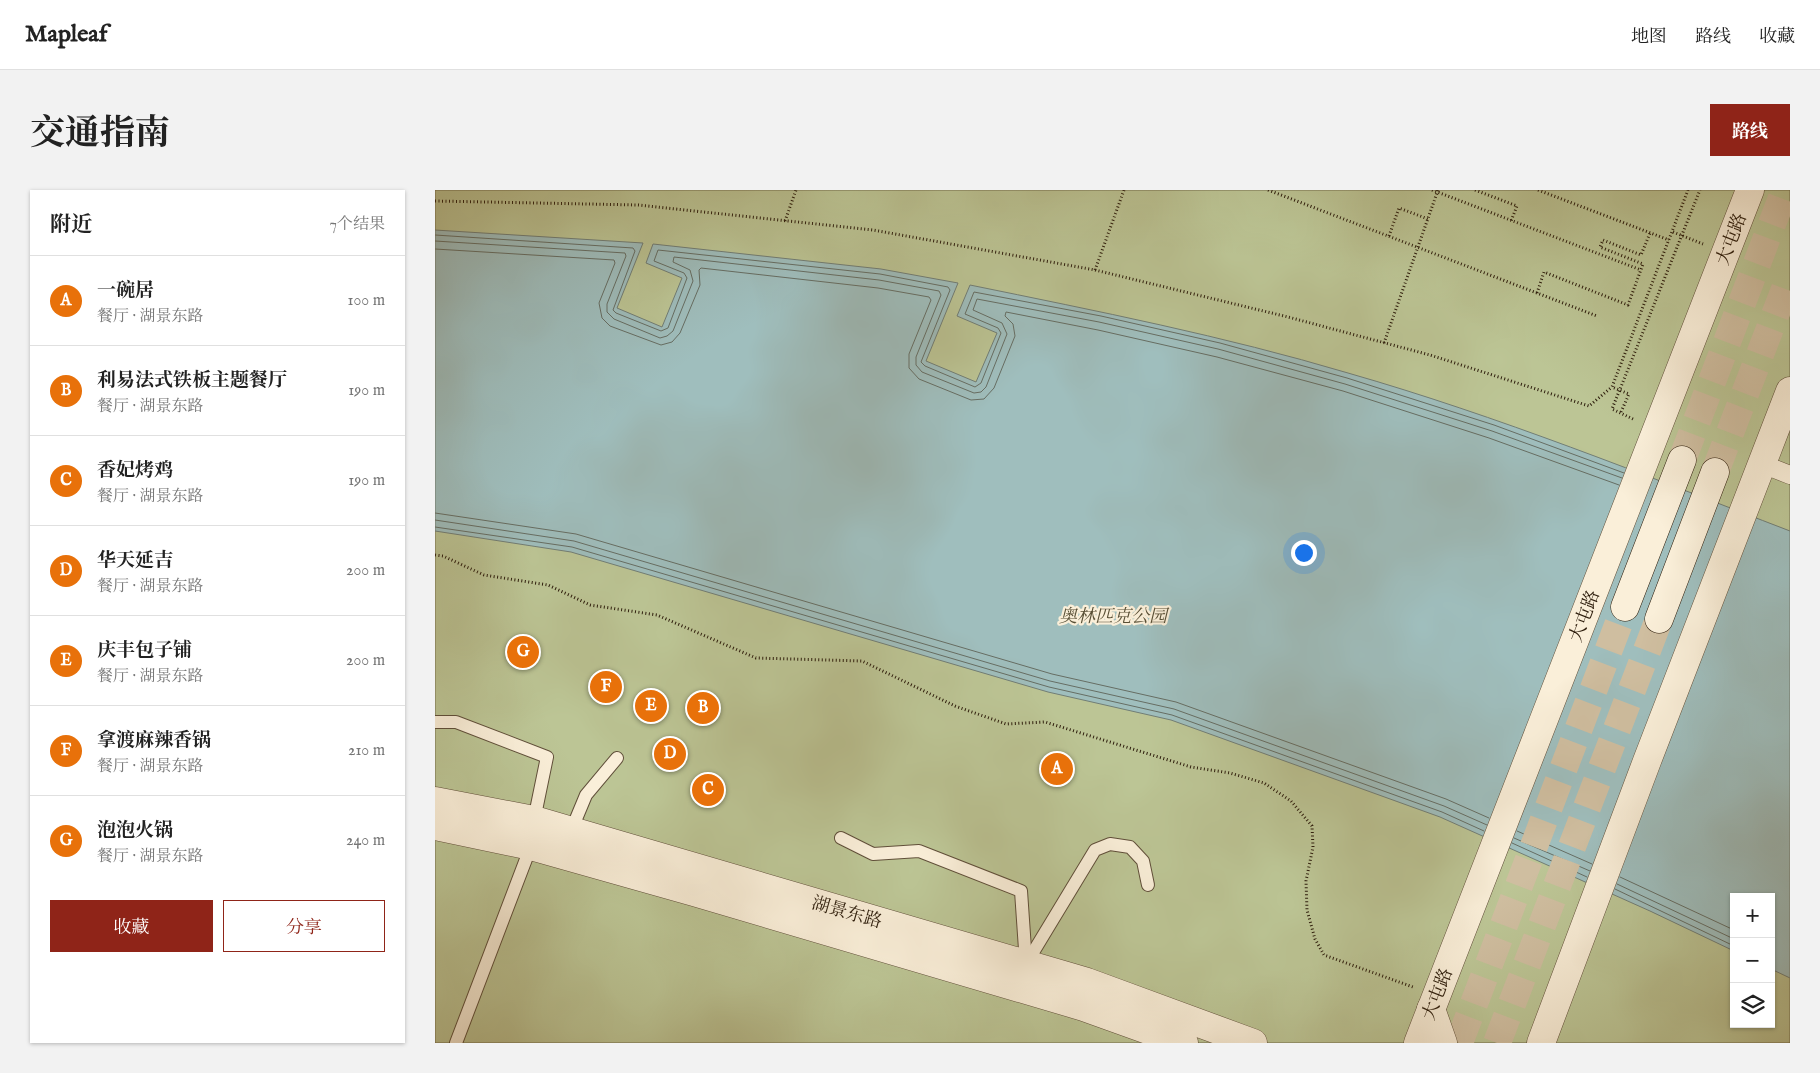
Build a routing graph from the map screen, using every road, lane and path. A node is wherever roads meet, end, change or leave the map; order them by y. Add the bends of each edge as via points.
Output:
1 (796, 190) edge
2 (1124, 190) edge
3 (1268, 190) edge
4 (1431, 190) edge
5 (1438, 190) edge
6 (1475, 190) edge
7 (1538, 190) edge
8 (1689, 190) edge
9 (1700, 190) edge
10 (1750, 190) edge
11 (435, 200) edge
12 (1428, 219) junction
13 (785, 221) junction
14 (1511, 221) junction
15 (1673, 232) junction
16 (1650, 233) junction
17 (1681, 235) junction
18 (1389, 236) junction
19 (1669, 240) junction
20 (1711, 247) dead end
21 (1095, 270) junction
22 (1641, 270) junction
23 (1537, 293) junction
24 (1597, 316) dead end
25 (1383, 343) junction
26 (1612, 387) junction
27 (1619, 390) junction
28 (1790, 391) edge
29 (1621, 412) junction
30 (1631, 425) dead end
31 (1682, 460) tunnel mouth
32 (1715, 472) tunnel mouth
33 (1790, 475) edge
34 (1757, 476) junction
35 (435, 555) edge
36 (1625, 607) tunnel mouth
37 (1659, 619) tunnel mouth
38 (435, 722) edge
39 (617, 758) dead end
40 (435, 801) edge
41 (435, 826) edge
42 (571, 831) junction
43 (532, 833) junction
44 (841, 838) dead end
45 (1148, 885) dead end
46 (1026, 964) junction
47 (1424, 999) junction
48 (456, 1043) edge
49 (1185, 1043) edge
50 (1253, 1043) edge
51 (1418, 1043) edge
52 (1443, 1043) edge
53 (1541, 1043) edge

1 - 13 path
2 - 21 path
3 - 18 path
4 - 14 path
5 - 12 path, bridge
6 - 14 path via 1517,206
7 - 16 path
8 - 15 path
9 - 17 path
10 - 47 street, 大屯路 via 1490,857
11 - 13 path via 638,205
12 - 18 path via 1399,208
12 - 25 path, bridge
13 - 21 path via 873,230
14 - 22 path
15 - 17 path
15 - 19 path
16 - 19 path
16 - 22 path via 1641,255 1603,240 1600,247 1643,264
17 - 20 path
17 - 27 path
18 - 23 path
19 - 26 path
21 - 25 path
22 - 23 path via 1628,305 1544,272
23 - 24 path
25 - 26 path via 1589,406
26 - 27 path
27 - 29 path via 1612,409
27 - 29 path via 1629,394
28 - 34 street
29 - 30 path via 1633,418
31 - 36 street, 大屯路
32 - 37 street
33 - 34 street
34 - 53 street
35 - 47 path via 484,575 547,585 590,604 657,615 757,658 862,661 955,706 1006,724 1045,722 1191,767 1230,773 1264,784 1291,801 1312,826 1313,848 1306,881 1307,910 1315,939 1324,955
38 - 43 lane via 456,722 547,757
39 - 42 lane via 585,795
40 - 43 street, 湖景东路
41 - 43 street, 湖景东路
42 - 43 street, 湖景东路
42 - 46 street, 湖景东路
43 - 48 lane
43 - 49 street, 湖景东路 via 695,892 1084,1008
44 - 46 lane via 873,854 919,851 1021,892
45 - 46 lane via 1143,861 1130,846 1110,844 1095,850
46 - 50 street, 湖景东路 via 1087,982
47 - 51 street, 大屯路
47 - 52 street

